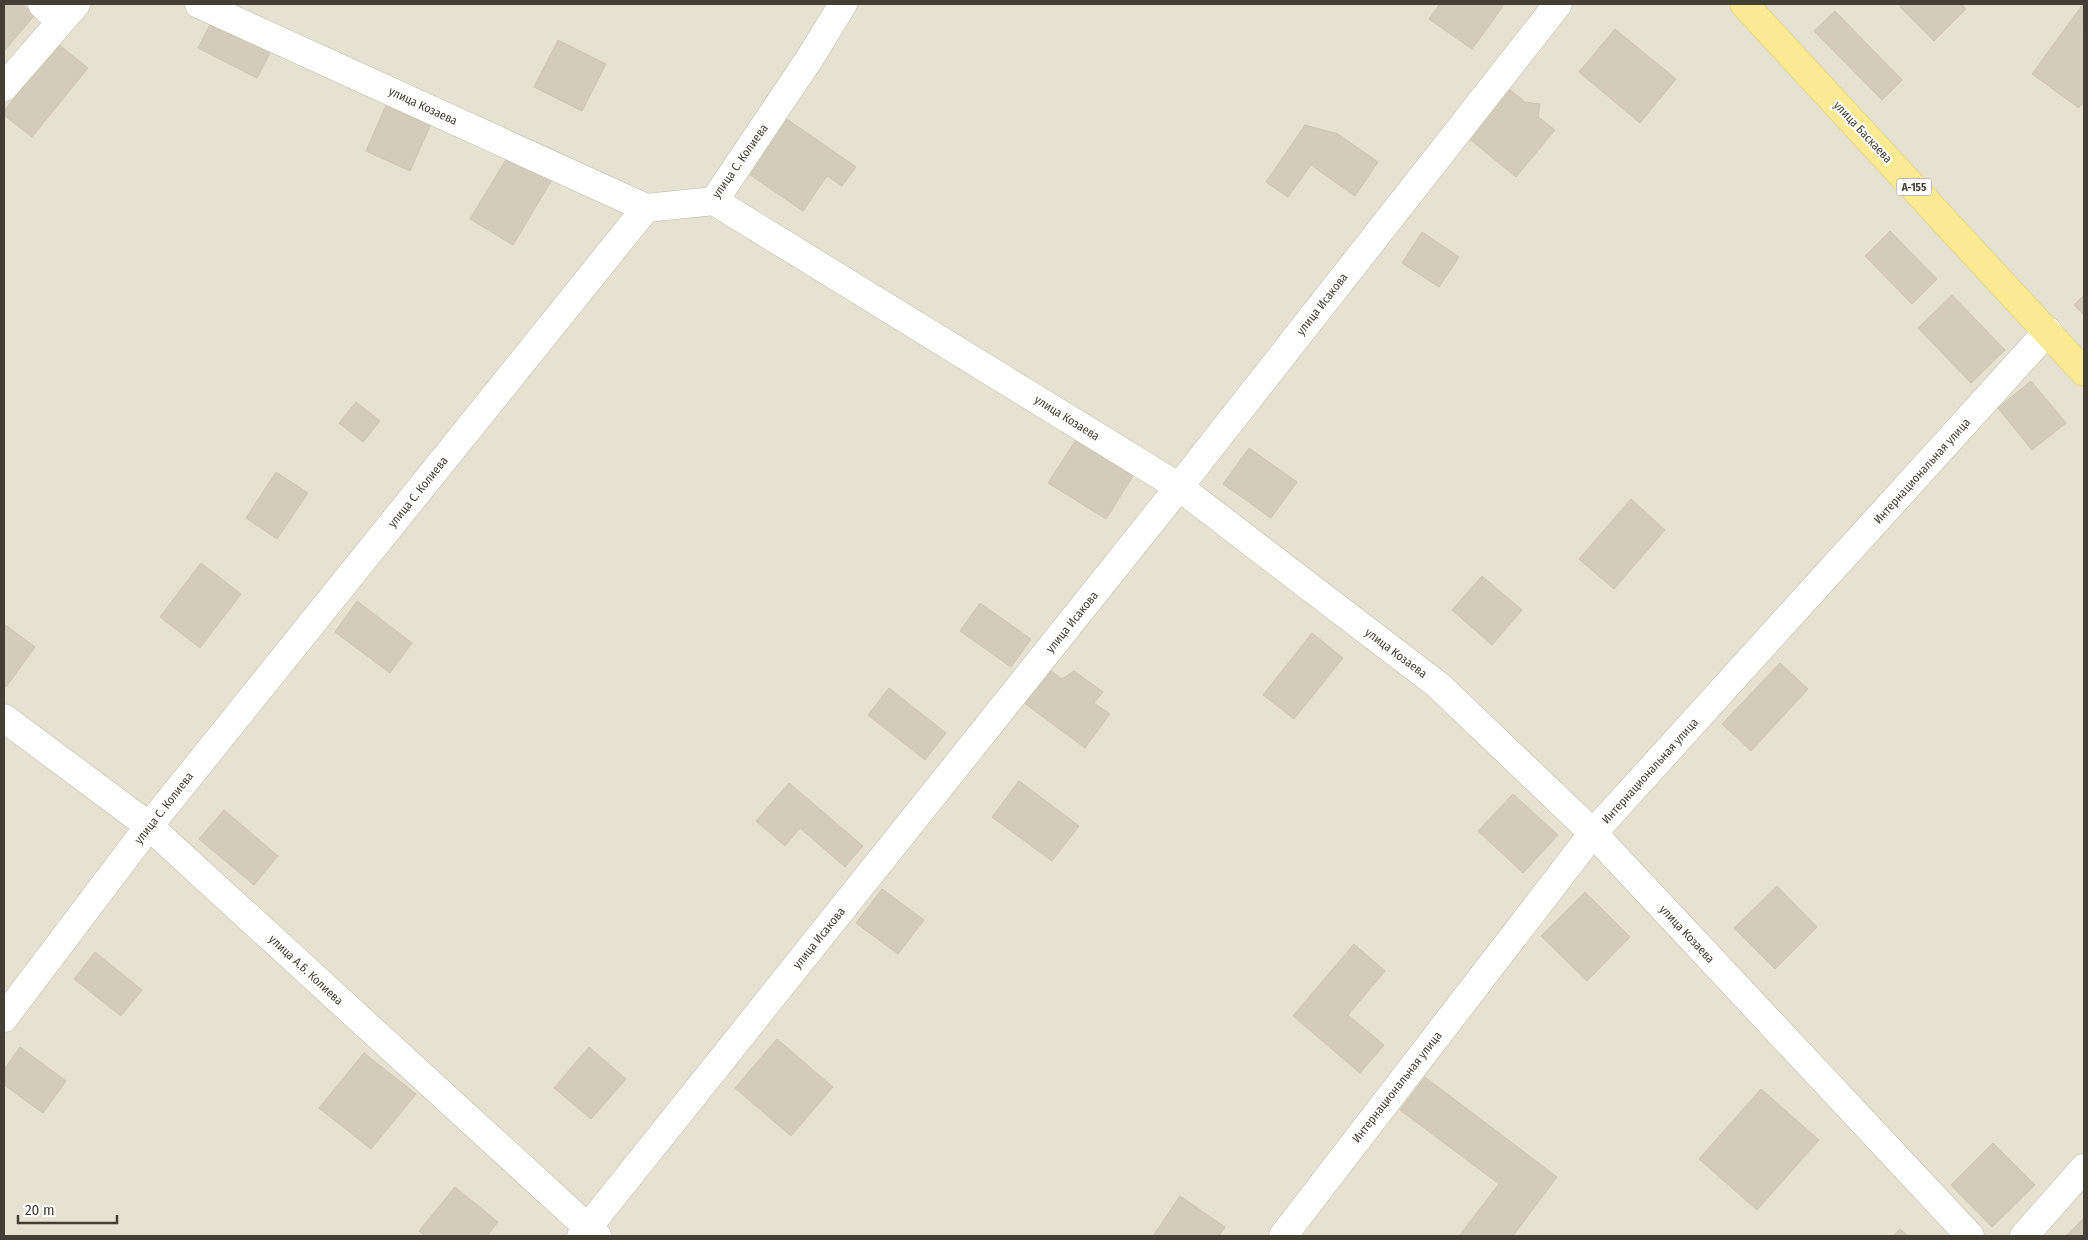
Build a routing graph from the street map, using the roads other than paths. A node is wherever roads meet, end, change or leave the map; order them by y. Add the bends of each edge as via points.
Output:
1 (199, 4) edge
2 (843, 4) edge
3 (1558, 4) edge
4 (1744, 4) edge
5 (59, 10) edge
6 (4, 86) edge
7 (714, 201) junction
8 (646, 208) junction
9 (2048, 332) junction
10 (2084, 372) edge
11 (1179, 487) junction
12 (4, 718) edge
13 (149, 826) junction
14 (1593, 833) junction
15 (4, 1018) edge
16 (2084, 1168) edge
17 (589, 1234) edge
18 (1283, 1236) edge
19 (1970, 1236) edge
20 (2024, 1236) edge

1 - 8 street, улица Козаева
2 - 7 street, улица С. Колиева
3 - 11 street, улица Исакова
4 - 9 main road, улица Баскаева / А-155
5 - 6 street
7 - 8 street, улица С. Колиева
7 - 11 street, улица Козаева
8 - 13 street, улица С. Колиева
9 - 10 main road, улица Баскаева / А-155
9 - 14 street, Интернациональная улица
11 - 14 street, улица Козаева via 1438,685
11 - 17 street, улица Исакова
12 - 13 street, улица А.Б. Колиева
13 - 15 street, улица С. Колиева
13 - 17 street, улица А.Б. Колиева
14 - 18 street, Интернациональная улица
14 - 19 street, улица Козаева
16 - 20 street

